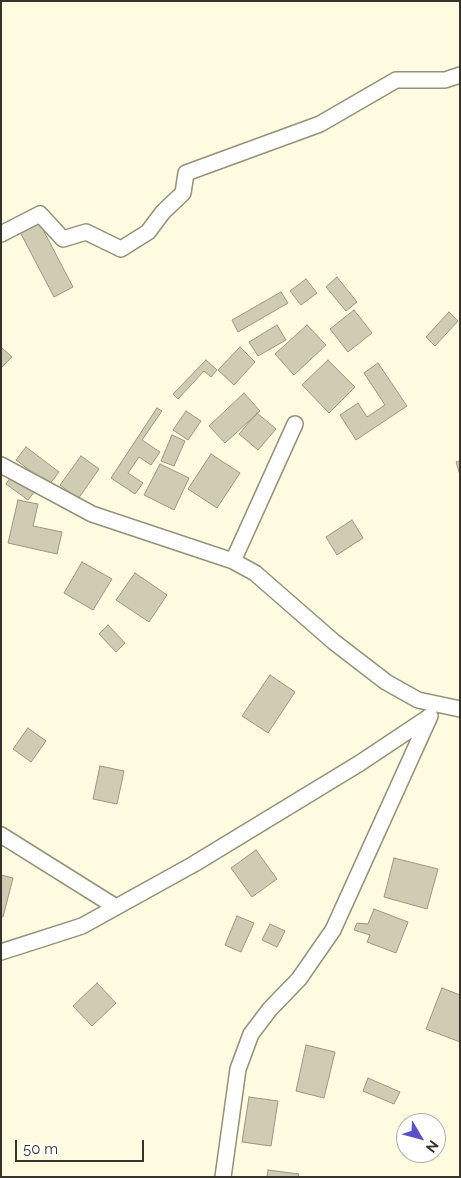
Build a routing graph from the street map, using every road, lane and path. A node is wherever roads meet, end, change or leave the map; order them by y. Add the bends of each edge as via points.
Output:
1 (460, 75) edge
2 (1, 234) edge
3 (295, 424) dead end
4 (1, 464) edge
5 (233, 561) junction
6 (453, 707) edge
7 (430, 716) junction
8 (1, 835) edge
9 (116, 907) junction
10 (1, 952) edge
11 (223, 1177) edge

1 - 2 street via 445,80 396,80 320,124 186,173 183,193 148,232 121,250 86,232 63,239 40,214
3 - 5 street
4 - 5 street via 92,514
5 - 6 street via 255,573 334,642 386,682 418,700
6 - 7 street
7 - 9 street via 360,763
7 - 11 street via 333,930 299,979 251,1034 238,1069
8 - 9 street
9 - 10 street via 82,926

